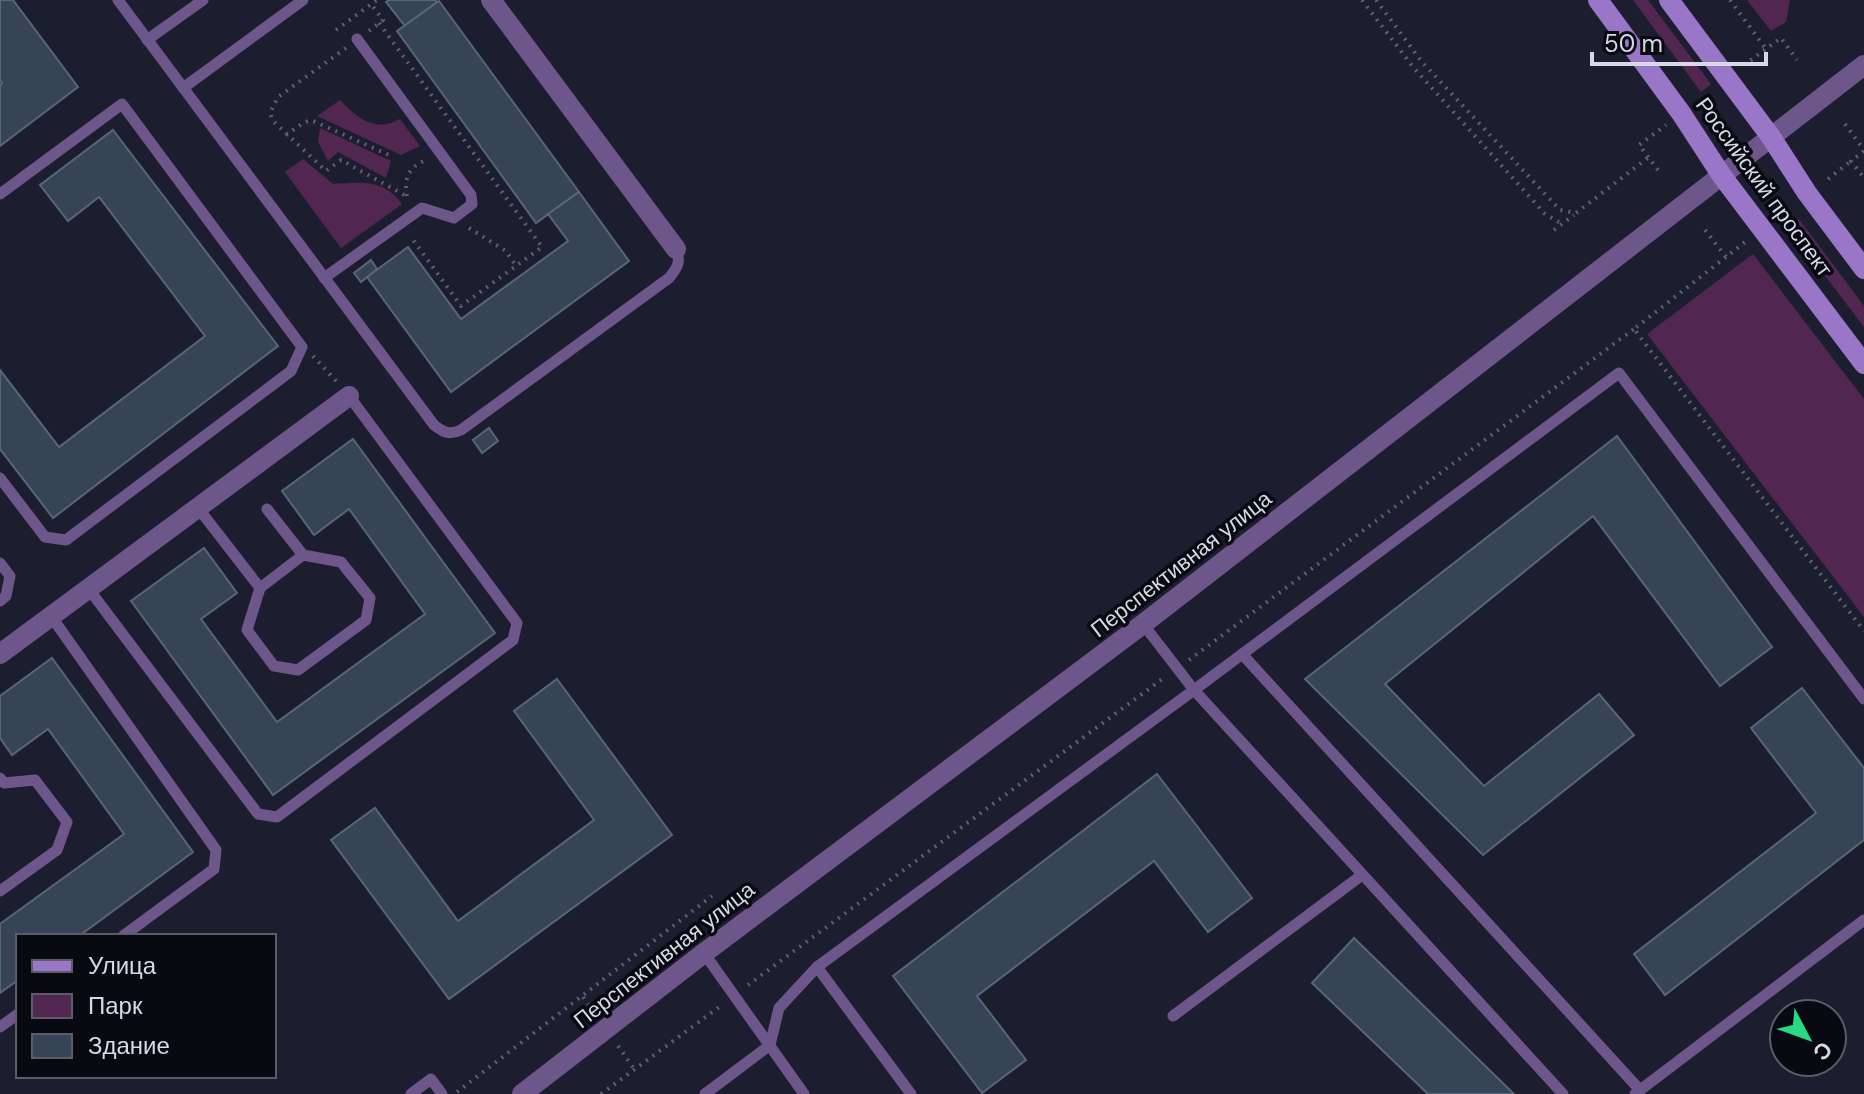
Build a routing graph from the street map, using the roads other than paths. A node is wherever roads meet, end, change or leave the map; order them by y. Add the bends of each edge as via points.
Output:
1 (118, 0) edge
2 (203, 0) edge
3 (303, 0) edge
4 (491, 0) edge
5 (1598, 0) edge
6 (1669, 0) edge
7 (357, 39) road end
8 (147, 40) junction
9 (1864, 65) edge
10 (183, 88) junction
11 (1771, 137) junction
12 (1722, 176) junction
13 (0, 194) edge
14 (676, 249) joint
15 (1864, 269) edge
16 (324, 278) junction
17 (1864, 364) edge
18 (349, 396) joint
19 (0, 478) edge
20 (198, 508) junction
21 (267, 509) dead end
22 (303, 555) junction
23 (0, 563) edge
24 (88, 588) junction
25 (260, 588) junction
26 (0, 601) edge
27 (51, 616) junction
28 (1143, 624) junction
29 (0, 654) edge
30 (1242, 654) junction
31 (1194, 690) junction
32 (1864, 699) edge
33 (0, 778) edge
34 (1362, 875) junction
35 (0, 891) edge
36 (1864, 920) edge
37 (126, 934) edge
38 (704, 953) junction
39 (817, 967) junction
40 (1173, 1016) dead end
41 (770, 1045) junction
42 (1638, 1092) edge
43 (411, 1094) edge
44 (442, 1094) edge
45 (522, 1094) edge
46 (705, 1094) edge
47 (804, 1094) edge
48 (911, 1094) edge
49 (1563, 1094) edge

1 - 8 lane
2 - 8 lane
3 - 10 lane
4 - 14 street
5 - 12 main road, Российский проспект
6 - 11 main road, Российский проспект
7 - 16 lane via 472,199 454,218 422,208
8 - 10 lane
9 - 11 street, Перспективная улица
10 - 16 lane
11 - 12 street, Перспективная улица
11 - 15 main road, Российский проспект
12 - 17 main road, Российский проспект
12 - 28 street, Перспективная улица
13 - 19 lane via 122,104 302,347 291,371 66,540 45,537
14 - 16 lane via 678,267 669,278 452,434 434,425
18 - 20 street
18 - 24 lane via 517,623 513,640 277,817 258,814
20 - 24 street
20 - 25 lane
21 - 22 lane
22 - 25 lane
22 - 25 lane via 341,562 370,598 366,620 298,670 274,666 247,630
23 - 26 lane via 10,576
24 - 27 street
27 - 29 street
27 - 37 lane via 216,850 214,869
28 - 31 lane
28 - 38 street, Перспективная улица
30 - 31 lane
30 - 32 lane via 1619,373
30 - 42 lane
31 - 34 lane
31 - 39 lane
33 - 35 lane via 4,783 35,780 67,822 57,850
34 - 40 lane
34 - 49 lane
36 - 42 lane
38 - 41 lane
38 - 45 street, Перспективная улица
39 - 41 lane via 779,1008
39 - 48 lane
41 - 46 lane
41 - 47 lane
43 - 44 lane via 431,1079

